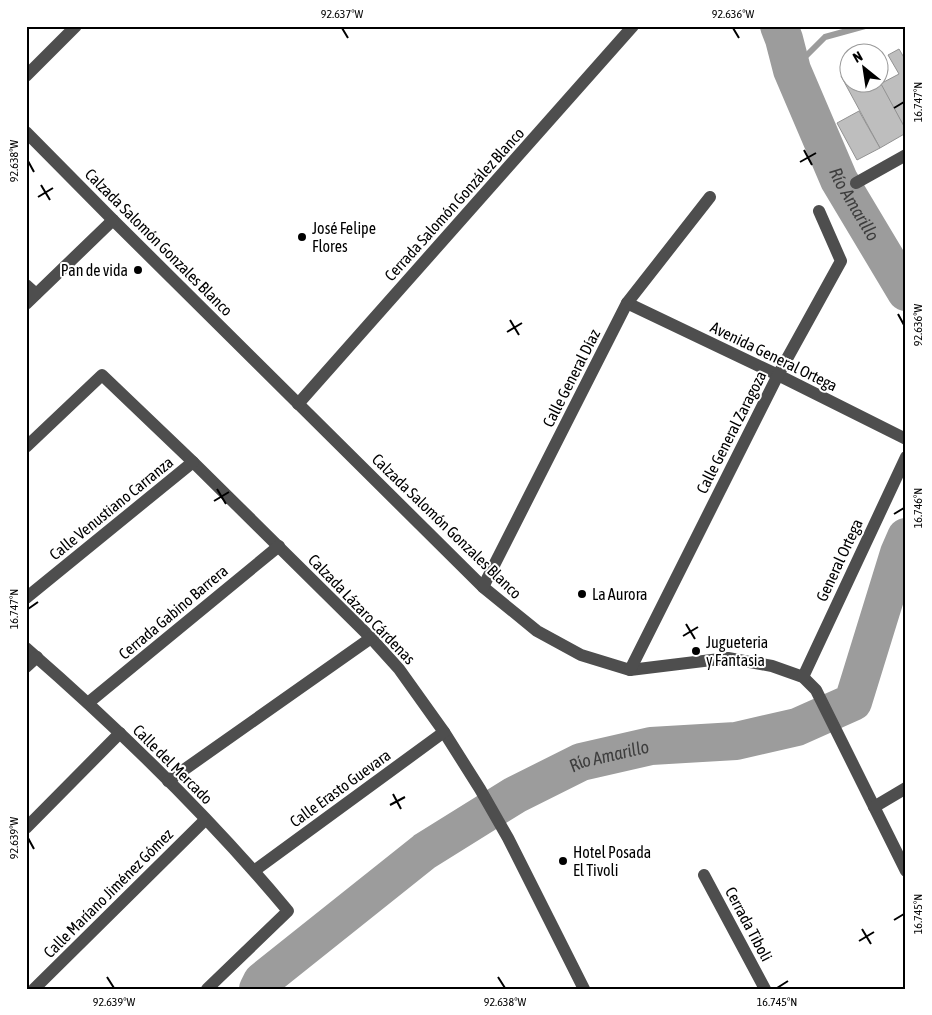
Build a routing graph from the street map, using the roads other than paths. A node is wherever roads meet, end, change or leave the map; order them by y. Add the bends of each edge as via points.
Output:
1 (76, 26) edge
2 (634, 26) edge
3 (26, 76) edge
4 (26, 132) edge
5 (906, 155) edge
6 (856, 183) dead end
7 (710, 197) dead end
8 (819, 211) dead end
9 (113, 220) junction
10 (26, 285) edge
11 (36, 294) junction
12 (627, 303) junction
13 (26, 304) edge
14 (778, 375) junction
15 (298, 404) junction
16 (906, 439) edge
17 (26, 447) edge
18 (906, 456) edge
19 (193, 462) junction
20 (278, 546) junction
21 (483, 587) junction
22 (26, 598) edge
23 (371, 638) junction
24 (26, 648) edge
25 (37, 658) junction
26 (26, 667) edge
27 (630, 670) junction
28 (803, 677) junction
29 (88, 703) junction
30 (444, 732) junction
31 (120, 733) junction
32 (168, 781) junction
33 (906, 788) edge
34 (874, 807) junction
35 (205, 820) junction
36 (26, 828) edge
37 (254, 871) junction
38 (906, 871) edge
39 (704, 875) dead end
40 (34, 989) edge
41 (207, 989) edge
42 (584, 989) edge
43 (765, 989) edge

1 - 3 street
2 - 15 street, Cerrada Salomón González Blanco
4 - 9 street, Calzada Salomón Gonzales Blanco
5 - 6 street
7 - 12 street, Calle General Díaz
8 - 14 street, Calle General Zaragoza via 841,261
9 - 11 street
9 - 15 street, Calzada Salomón Gonzales Blanco
10 - 11 street
11 - 13 street
12 - 14 street, Avenida General Ortega
12 - 21 street, Calle General Díaz
14 - 16 street, Avenida General Ortega
14 - 27 street, Calle General Zaragoza
15 - 21 street, Calzada Salomón Gonzales Blanco
17 - 19 street, Calzada Lázaro Cárdenas via 102,375
18 - 28 street, General Ortega
19 - 20 street, Calzada Lázaro Cárdenas
19 - 22 street, Calle Venustiano Carranza
20 - 23 street, Calzada Lázaro Cárdenas
20 - 29 street, Cerrada Gabino Barrera
21 - 27 street, Calzada Salomón Gonzales Blanco via 537,631 581,655
23 - 30 street, Calzada Lázaro Cárdenas via 399,668
23 - 32 street
24 - 25 street, Calle del Mercado
25 - 26 street
25 - 29 street, Calle del Mercado
27 - 28 street, Calzada Salomón Gonzales Blanco via 728,658 772,666
28 - 34 street, Calzada Salomón Gonzales Blanco via 816,690
29 - 31 street, Calle del Mercado
30 - 37 street, Calle Erasto Guevara
30 - 42 street, Calzada Lázaro Cárdenas via 508,838
31 - 32 street, Calle del Mercado
31 - 36 street
32 - 35 street, Calle del Mercado
33 - 34 street
34 - 38 street, Calzada Salomón Gonzales Blanco
35 - 37 street, Calle del Mercado
35 - 40 street, Calle Maríano Jiménez Gómez
37 - 41 street, Calle del Mercado via 288,911
39 - 43 street, Cerrada Tiboli

